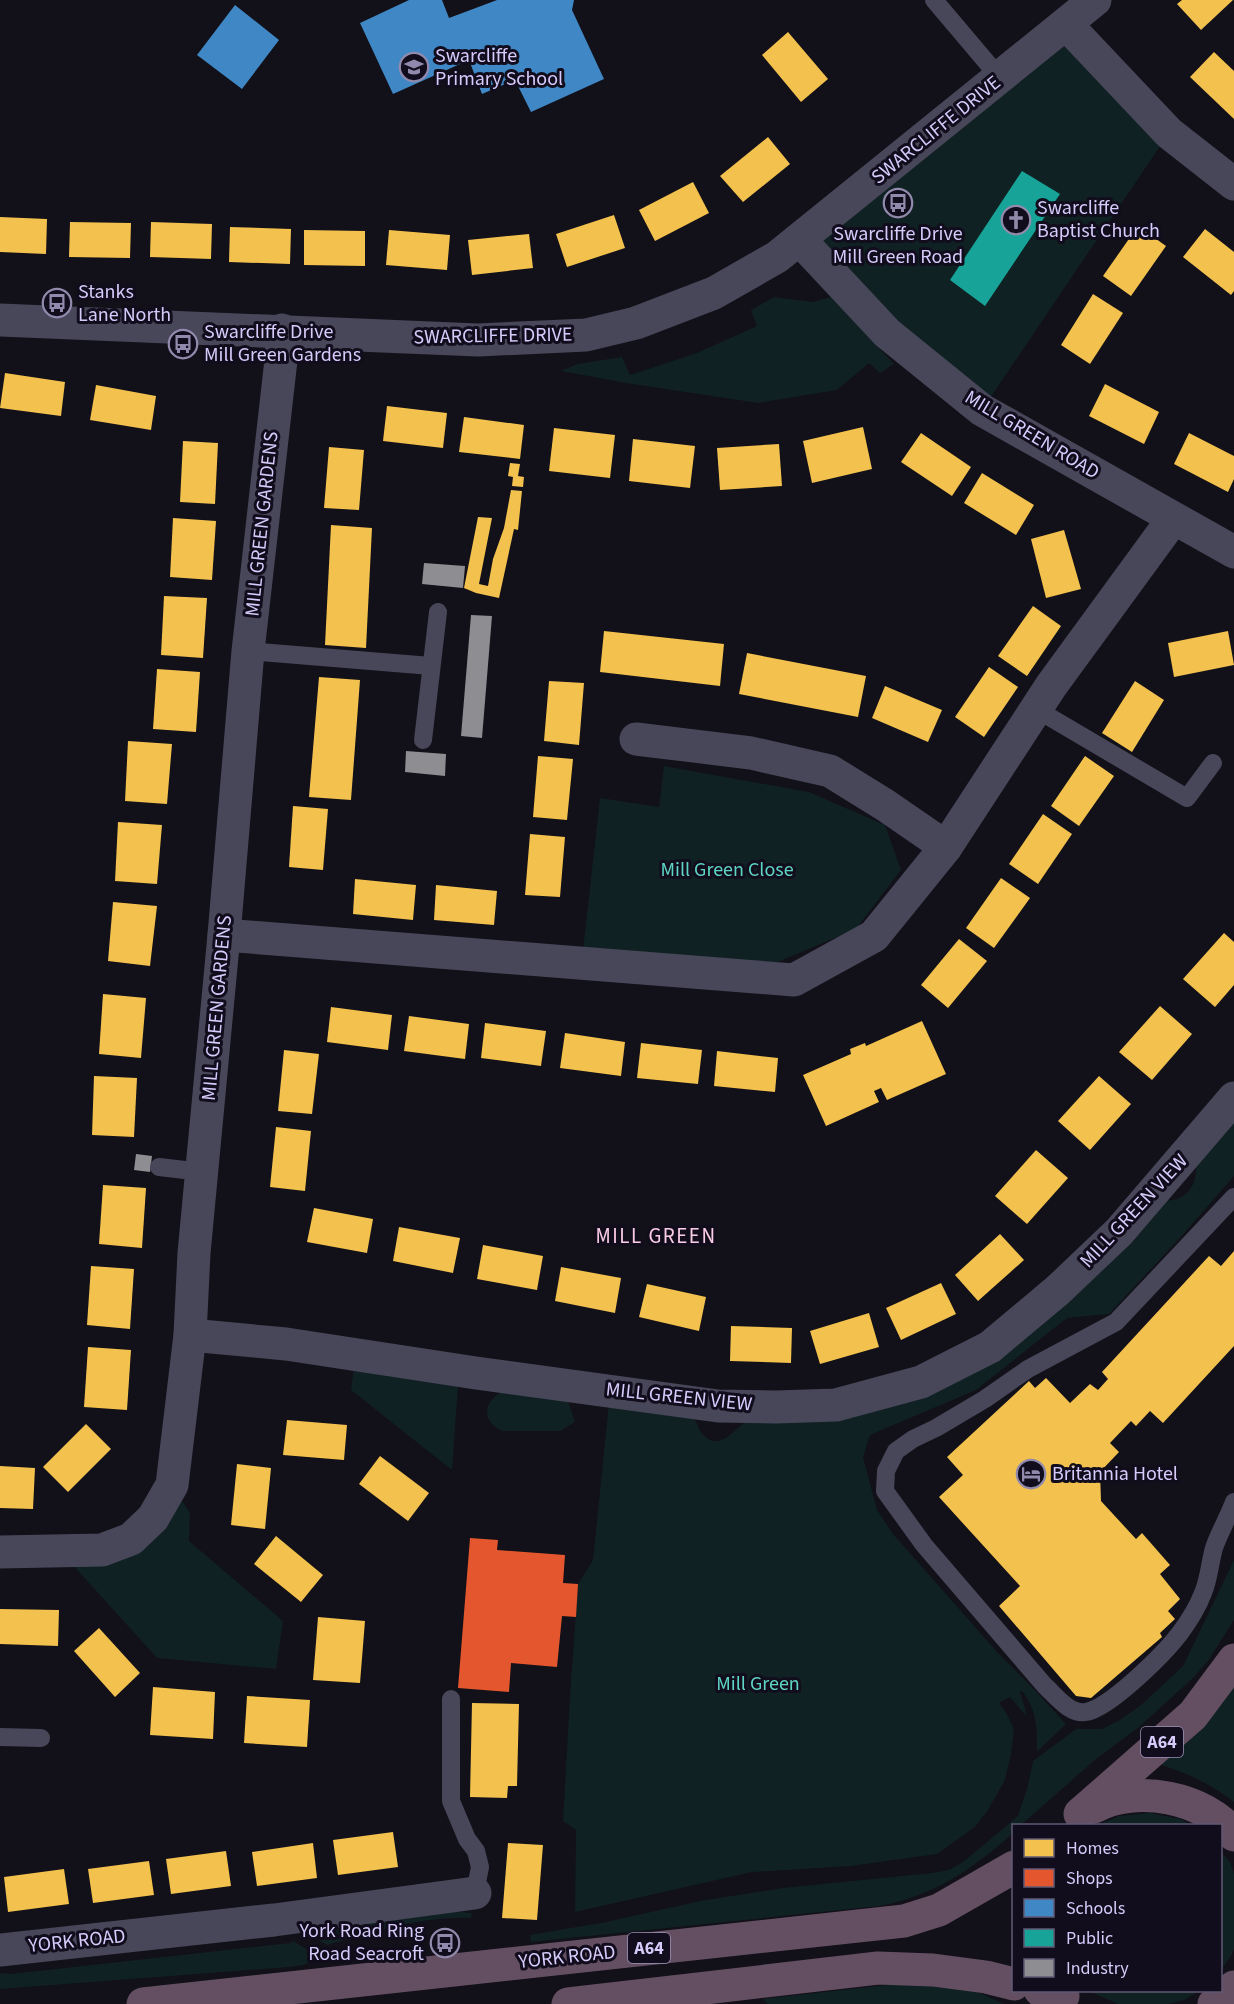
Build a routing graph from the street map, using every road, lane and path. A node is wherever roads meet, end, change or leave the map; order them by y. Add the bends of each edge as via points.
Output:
1 (934, 0) edge
2 (1095, 0) edge
3 (1066, 24) junction
4 (1000, 78) junction
5 (1234, 184) edge
6 (800, 240) junction
7 (0, 320) edge
8 (282, 330) junction
9 (1173, 519) junction
10 (1234, 552) edge
11 (438, 612) dead end
12 (248, 651) junction
13 (431, 666) junction
14 (1036, 709) junction
15 (636, 739) dead end
16 (423, 740) dead end
17 (1213, 763) dead end
18 (946, 847) junction
19 (225, 934) junction
20 (1234, 1098) edge
21 (159, 1167) dead end
22 (202, 1172) junction
23 (1234, 1197) edge
24 (190, 1335) junction
25 (1234, 1502) edge
26 (0, 1552) edge
27 (1234, 1660) edge
28 (451, 1699) dead end
29 (0, 1737) edge
30 (41, 1738) dead end
31 (1075, 1820) edge
32 (1234, 1835) edge
33 (1012, 1868) edge
34 (476, 1893) joint
35 (0, 1950) edge
36 (1012, 1984) edge
37 (1234, 1987) edge
38 (143, 2004) edge
39 (568, 2004) edge
40 (1214, 2004) edge

1 - 4 lane
2 - 3 street, SWARCLIFFE DRIVE
3 - 4 street, SWARCLIFFE DRIVE
3 - 5 street via 1169,133
4 - 6 street, SWARCLIFFE DRIVE
6 - 8 street, SWARCLIFFE DRIVE via 714,293 636,323 586,335 478,340
6 - 9 street, MILL GREEN ROAD via 887,333 982,410
7 - 8 street, SWARCLIFFE DRIVE
8 - 12 street, MILL GREEN GARDENS
9 - 10 street, MILL GREEN ROAD
9 - 14 street
11 - 13 lane
12 - 13 lane
12 - 19 street, MILL GREEN GARDENS
13 - 16 lane
14 - 17 lane via 1187,798
14 - 18 street
15 - 18 street via 751,753 830,771
18 - 19 street via 874,936 794,980
19 - 22 street, MILL GREEN GARDENS
20 - 24 street, MILL GREEN VIEW via 1119,1232 990,1347 921,1382 836,1405 718,1406 286,1344
21 - 22 lane
22 - 24 street, MILL GREEN GARDENS
23 - 25 lane via 1116,1322 1028,1369 896,1451 886,1471 885,1491 924,1545 1045,1686 1066,1707 1085,1713 1121,1691 1181,1631 1204,1592 1215,1546
24 - 26 street, MILL GREEN GARDENS via 172,1485 153,1518 131,1539 102,1550
27 - 31 highway, A64 via 1193,1715
28 - 34 lane via 451,1801 466,1839 476,1851 480,1867
29 - 30 lane
31 - 32 highway, A64 via 1100,1804 1137,1795 1162,1796 1196,1806
33 - 38 highway, YORK ROAD / A64 via 939,1910 904,1921
34 - 35 street, YORK ROAD
36 - 39 highway, A64 via 933,1970 878,1968
37 - 40 highway

